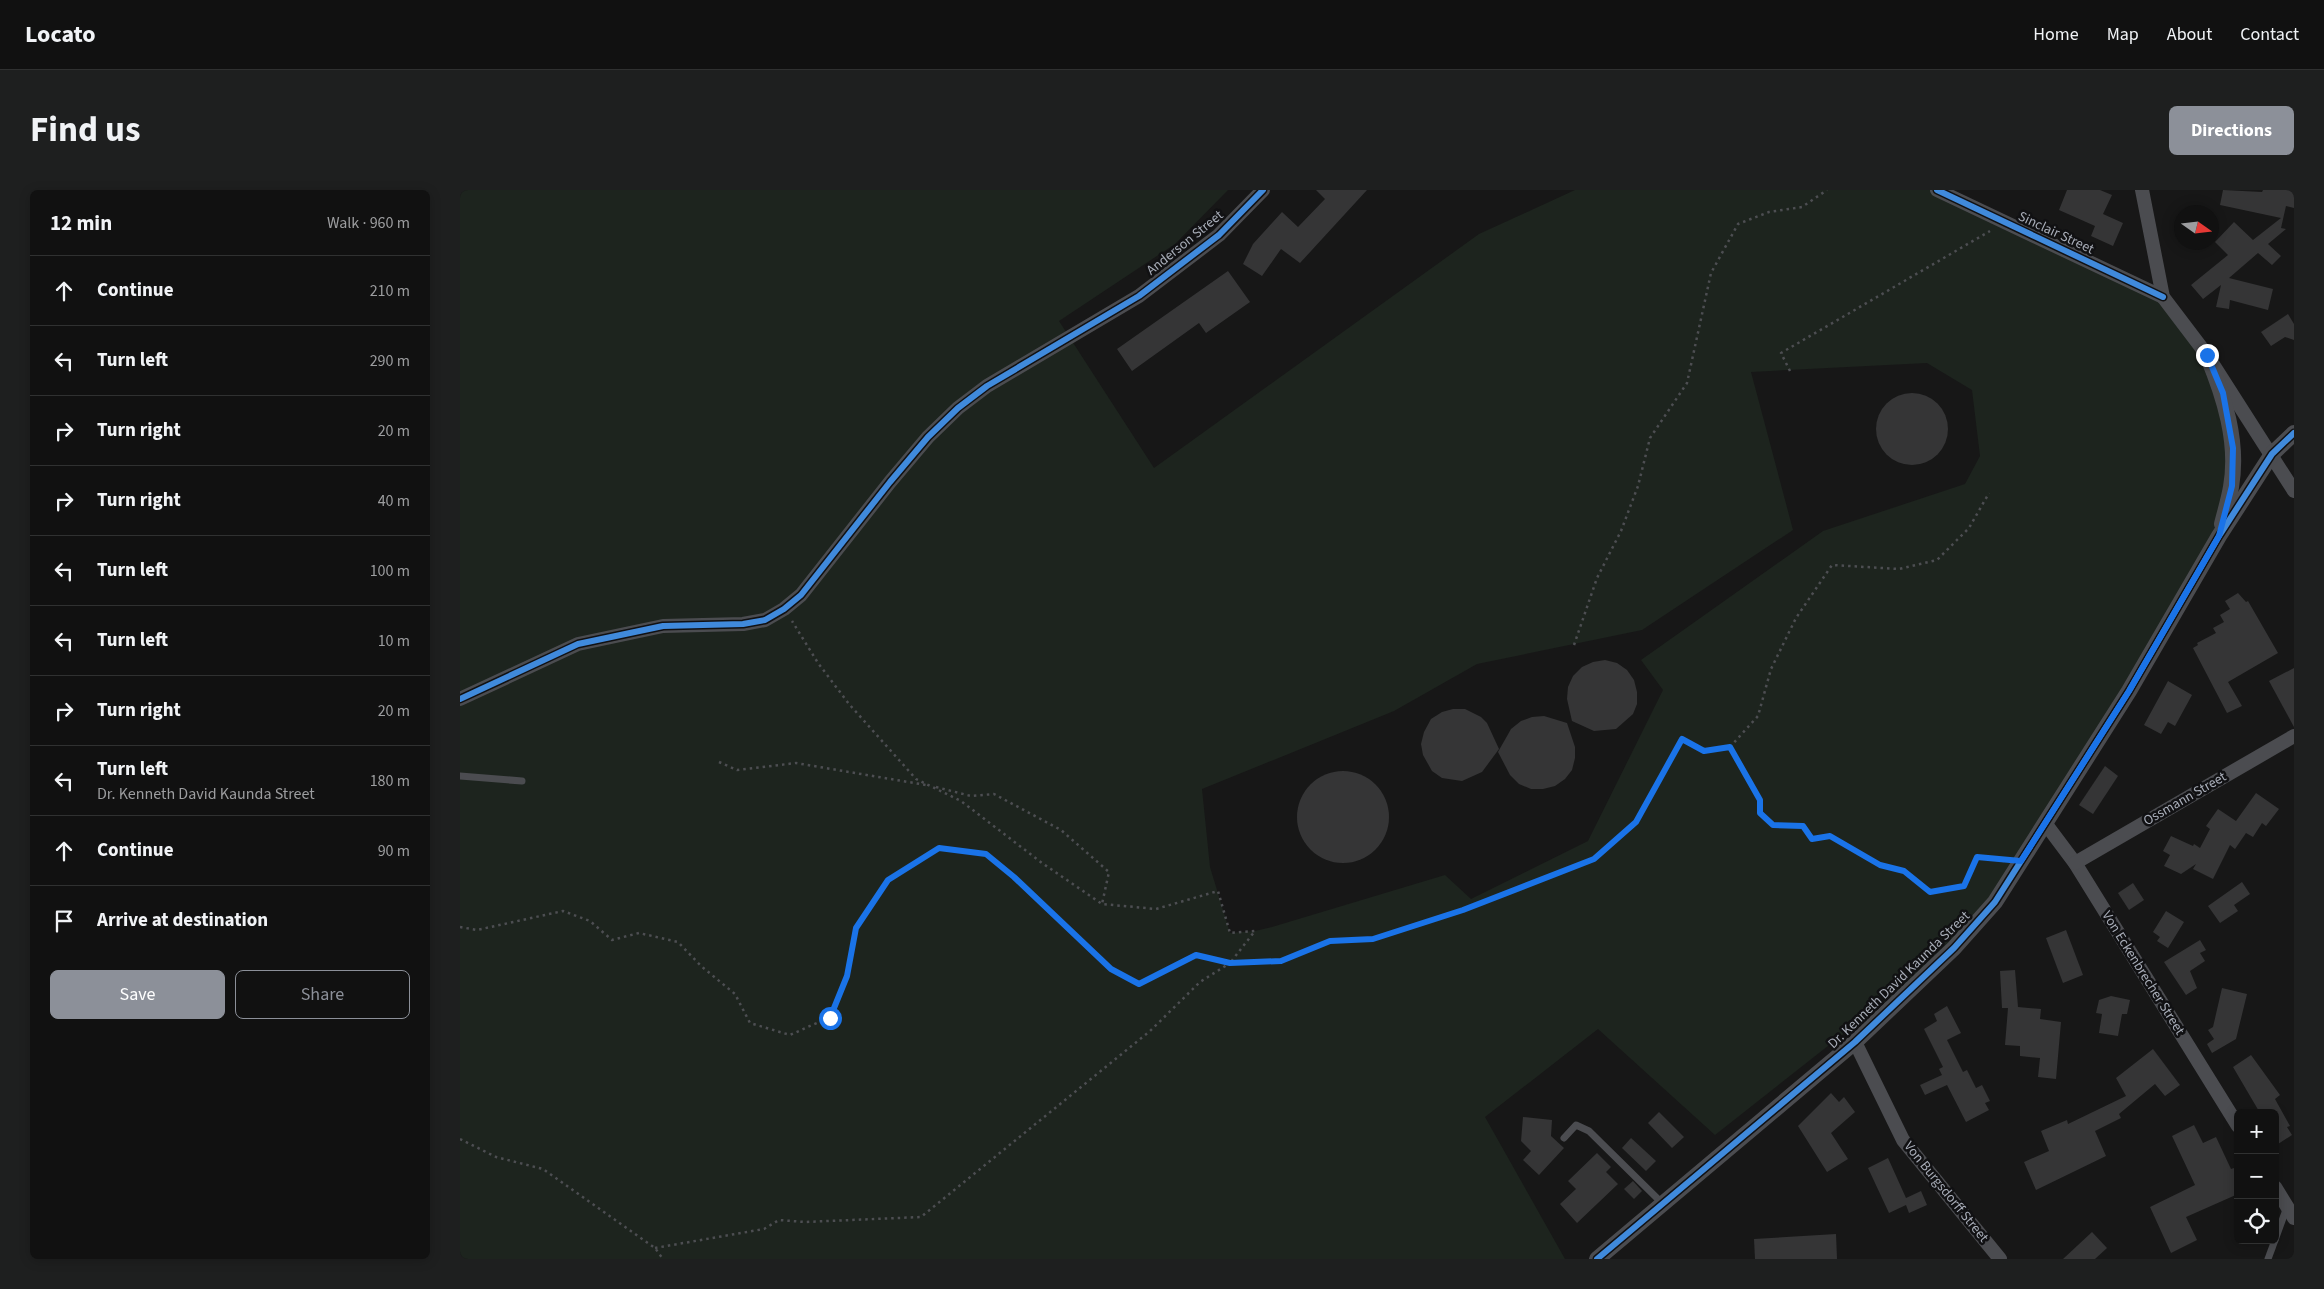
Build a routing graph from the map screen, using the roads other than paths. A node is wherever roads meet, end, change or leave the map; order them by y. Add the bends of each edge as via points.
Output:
1 (1263, 190) edge
2 (1937, 190) edge
3 (2142, 190) edge
4 (2164, 297) junction
5 (2207, 355) junction
6 (2294, 433) edge
7 (2272, 454) junction
8 (2294, 490) edge
9 (2219, 536) junction
10 (460, 699) edge
11 (2294, 736) edge
12 (460, 776) edge
13 (522, 781) dead end
14 (2045, 823) junction
15 (2075, 863) junction
16 (1855, 1042) junction
17 (2234, 1120) edge
18 (1564, 1138) dead end
19 (2279, 1194) edge
20 (1663, 1203) junction
21 (2290, 1212) edge
22 (2279, 1233) edge
23 (2274, 1244) edge
24 (1597, 1259) edge
25 (2000, 1259) edge
26 (2268, 1259) edge

1 - 10 street, Anderson Street via 1219,235 1139,296 987,386 958,408 928,437 801,595 784,610 765,620 744,624 663,626 578,644
2 - 4 street, Sinclair Street
3 - 4 street
4 - 5 street
5 - 7 street
5 - 9 street via 2223,393 2233,448 2232,486
6 - 7 street, Dr. Kenneth David Kaunda Street
7 - 8 street
7 - 9 street, Dr. Kenneth David Kaunda Street
9 - 14 street, Dr. Kenneth David Kaunda Street via 2129,691
11 - 15 street, Ossmann Street
12 - 13 lane
14 - 15 street, Von Eckenbrecher Street
14 - 16 street, Dr. Kenneth David Kaunda Street via 1976,925
15 - 17 street, Von Eckenbrecher Street
16 - 20 street, Dr. Kenneth David Kaunda Street
16 - 25 street, Von Burgsdorff Street via 1903,1140
18 - 20 lane via 1576,1125 1589,1131
19 - 21 street
20 - 24 street, Dr. Kenneth David Kaunda Street
21 - 22 lane
23 - 26 lane

